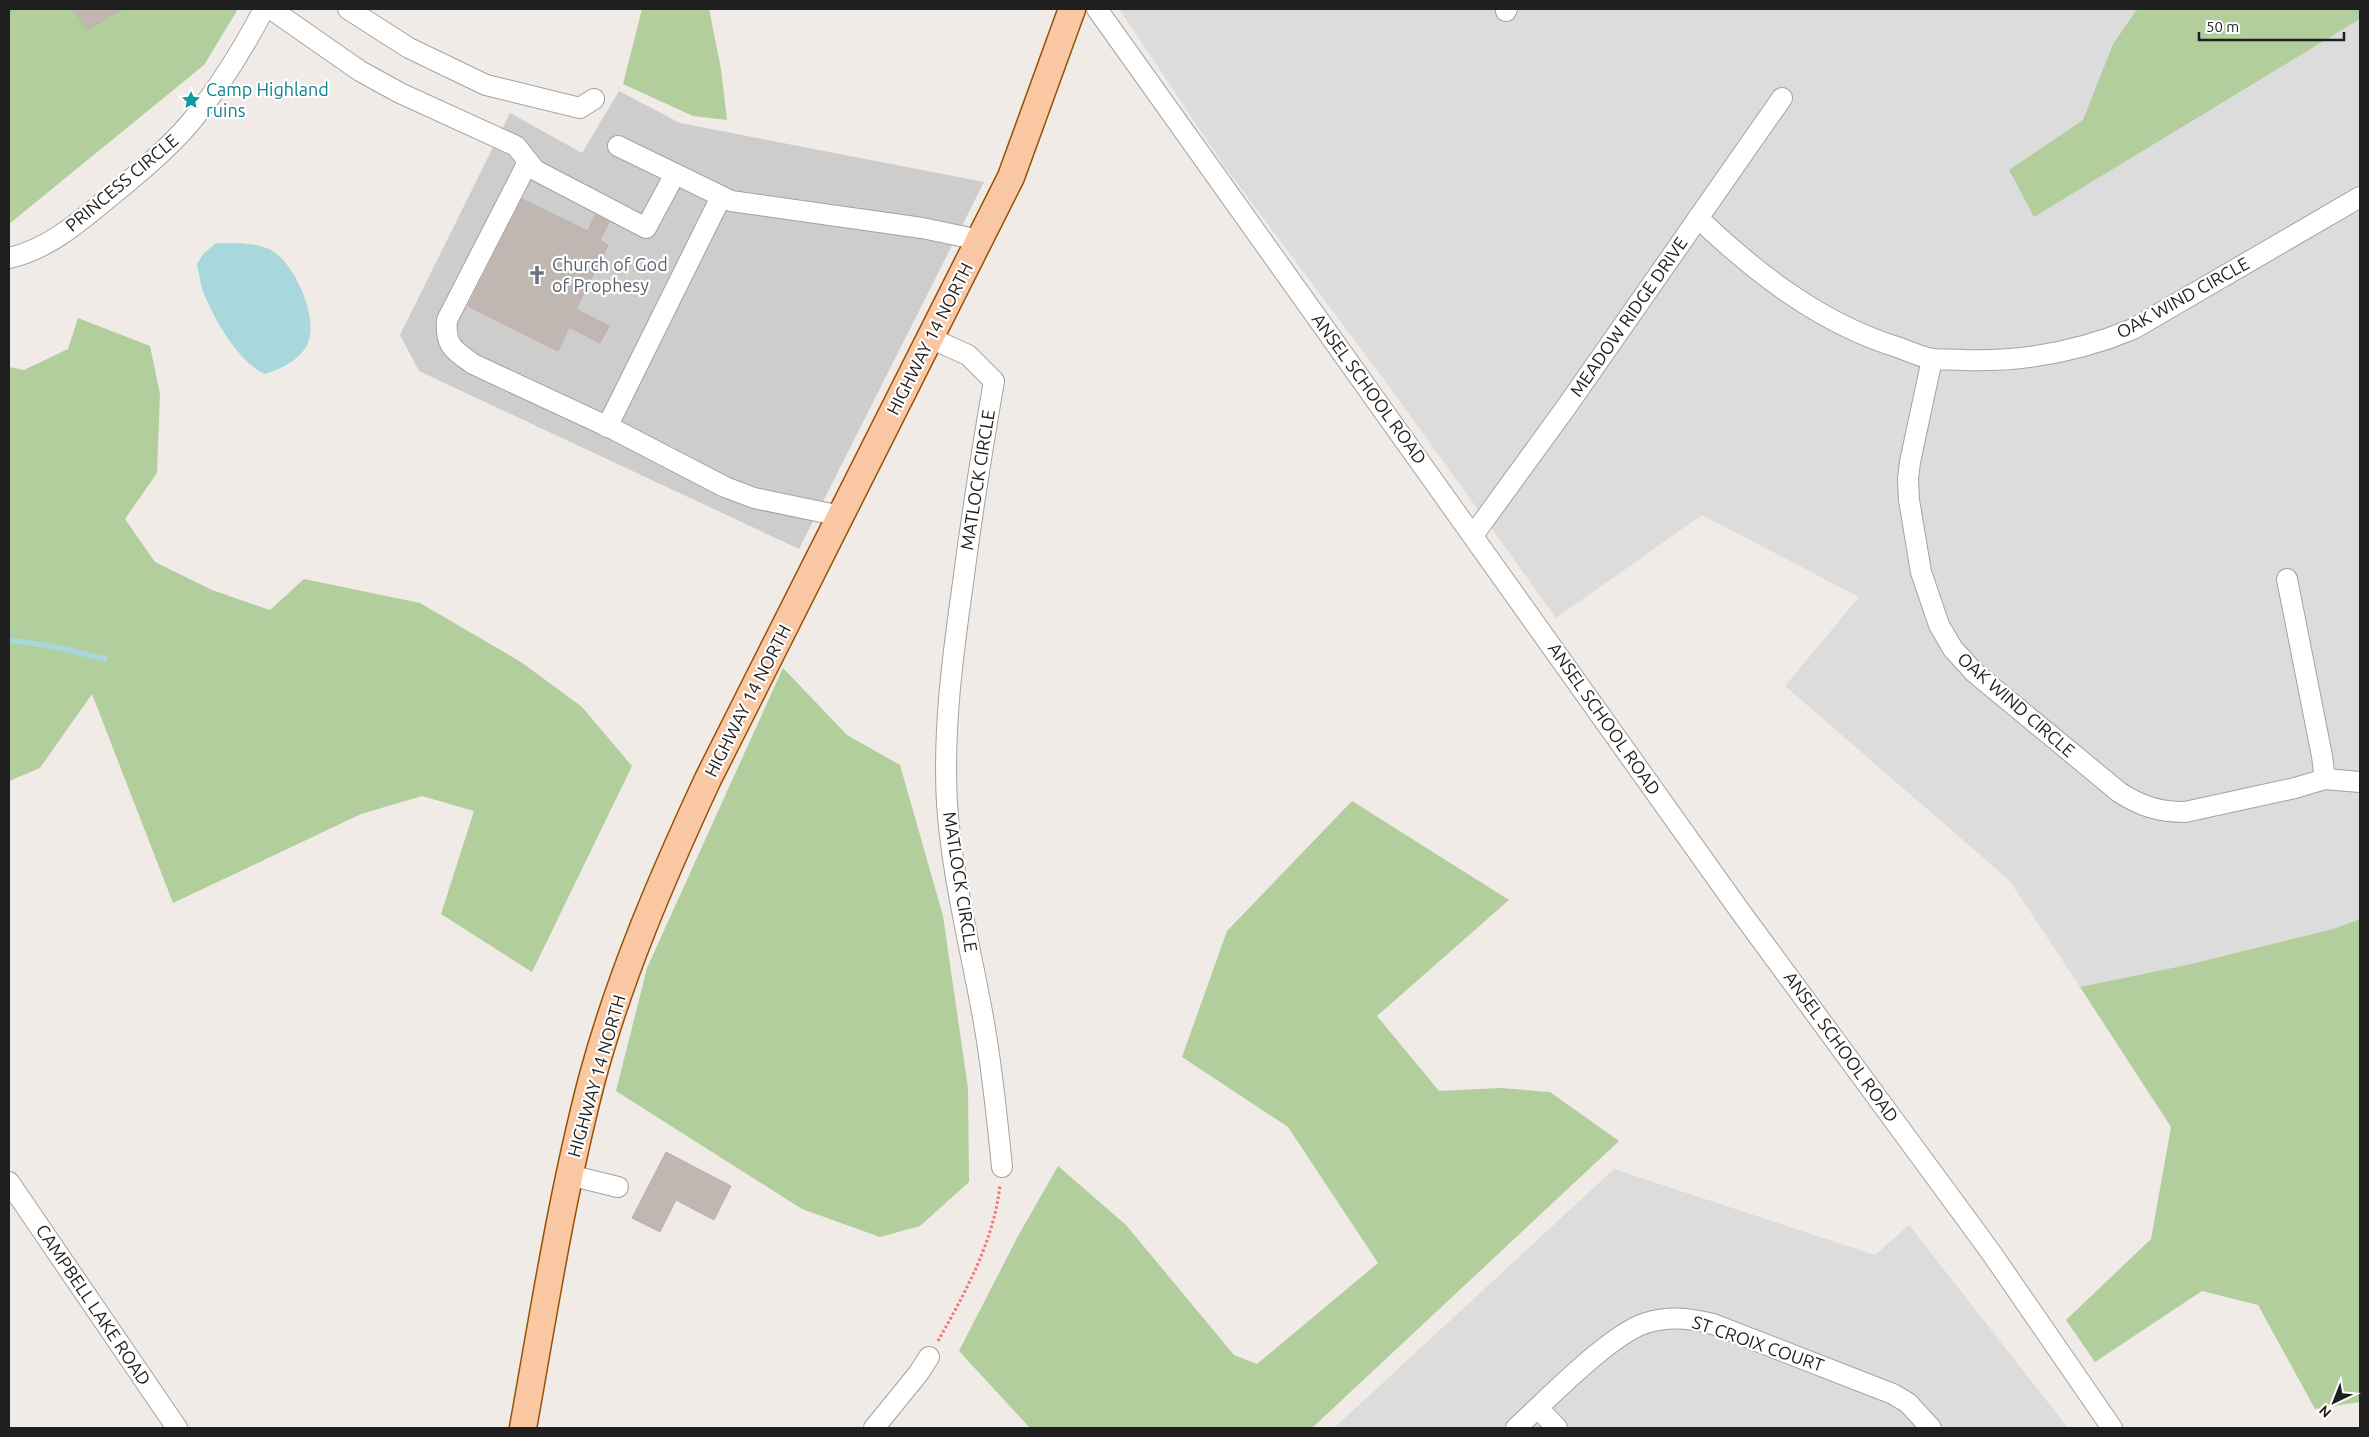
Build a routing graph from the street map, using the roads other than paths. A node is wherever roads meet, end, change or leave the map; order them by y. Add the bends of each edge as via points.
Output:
1 (264, 9) edge
2 (271, 9) edge
3 (348, 9) edge
4 (1072, 9) edge
5 (1097, 9) edge
6 (1782, 98) dead end
7 (594, 100) dead end
8 (618, 146) dead end
9 (528, 162) junction
10 (675, 174) junction
11 (721, 196) junction
12 (2360, 197) edge
13 (1698, 218) junction
14 (980, 240) junction
15 (9, 258) edge
16 (930, 338) junction
17 (1932, 359) junction
18 (607, 427) junction
19 (841, 516) junction
20 (1474, 534) junction
21 (2287, 579) dead end
22 (2325, 779) junction
23 (2360, 782) edge
24 (1002, 1167) road end
25 (569, 1175) junction
26 (9, 1182) edge
27 (618, 1188) dead end
28 (929, 1357) road end
29 (1538, 1408) junction
30 (177, 1428) edge
31 (523, 1428) edge
32 (874, 1428) edge
33 (1516, 1428) edge
34 (1557, 1428) edge
35 (1931, 1428) edge
36 (2112, 1428) edge

1 - 15 street, PRINCESS CIRCLE via 215,91 160,154 53,240
2 - 9 street via 360,71 516,146
3 - 7 street via 409,48 486,85 580,108
4 - 14 main road, HIGHWAY 14 NORTH via 1011,177
5 - 20 street, ANSEL SCHOOL ROAD
6 - 13 street, MEADOW RIDGE DRIVE
8 - 10 street
9 - 10 street via 535,170 646,228
9 - 18 street via 447,320 446,337 453,349 473,364
10 - 11 street
11 - 14 street via 731,202 922,228
11 - 18 street
12 - 17 street, OAK WIND CIRCLE via 2157,316 2107,340 2064,353 2016,360
13 - 17 street, OAK WIND CIRCLE via 1776,285 1816,312 1847,329
13 - 20 street, MEADOW RIDGE DRIVE via 1568,406
14 - 16 main road, HIGHWAY 14 NORTH
16 - 19 main road, HIGHWAY 14 NORTH
16 - 24 street, MATLOCK CIRCLE via 968,355 994,381 952,656 946,751 947,805 954,867 984,1020
17 - 22 street, OAK WIND CIRCLE via 1910,462 1909,500 1928,597 1939,625 1963,662 2118,792 2148,808 2185,812
18 - 19 street via 725,487 754,498
19 - 25 main road, HIGHWAY 14 NORTH via 664,874 626,972 593,1078
20 - 36 street, ANSEL SCHOOL ROAD via 1735,903 1990,1251
21 - 22 street
22 - 23 street, OAK WIND CIRCLE
25 - 27 street
25 - 31 main road, HIGHWAY 14 NORTH
26 - 30 street, CAMPBELL LAKE ROAD
28 - 32 street
29 - 33 street, ST CROIX COURT
29 - 34 street
29 - 35 street, ST CROIX COURT via 1631,1329 1658,1320 1685,1318 1713,1324 1893,1394 1908,1403

